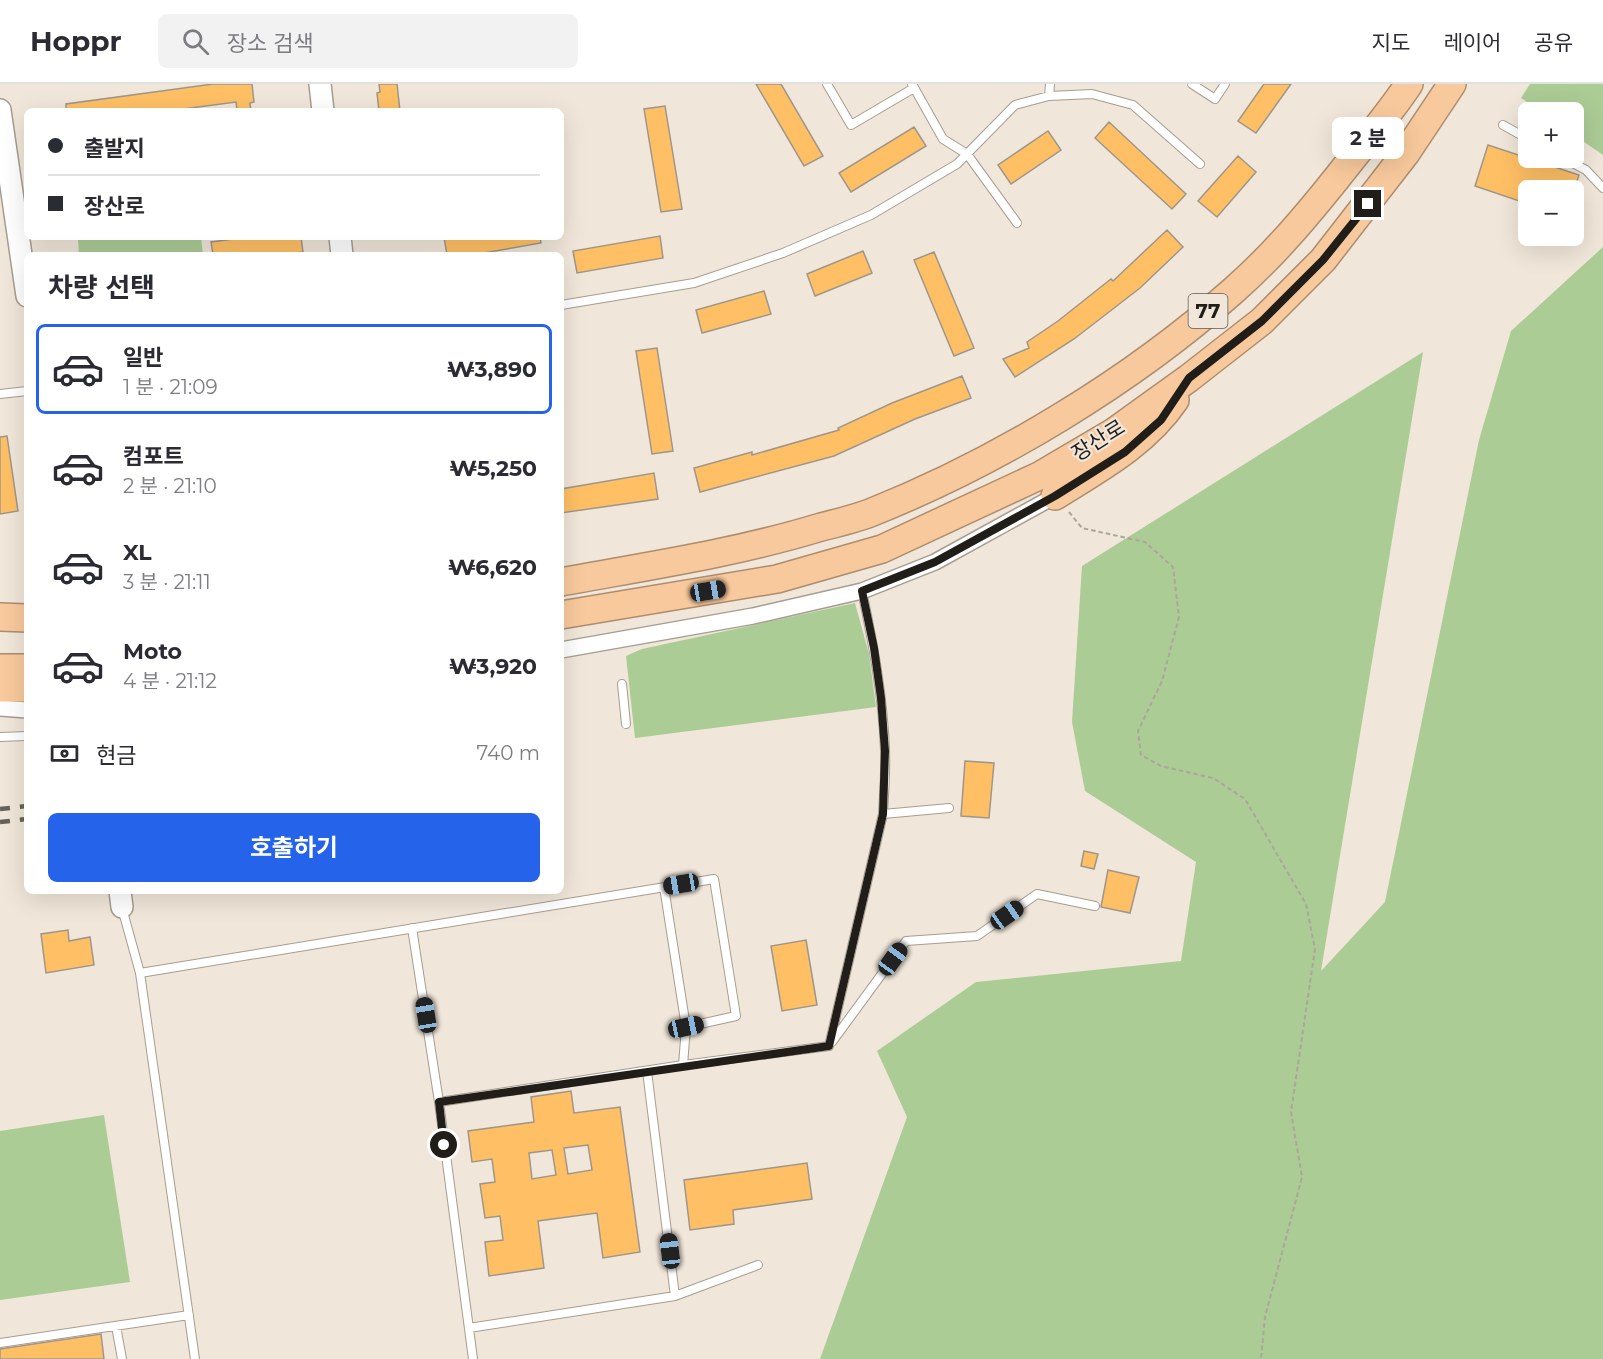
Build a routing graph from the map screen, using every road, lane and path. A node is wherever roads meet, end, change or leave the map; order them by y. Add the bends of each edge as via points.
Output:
1 (320, 84) edge
2 (827, 84) edge
3 (1050, 84) edge
4 (1192, 84) edge
5 (1225, 84) edge
6 (1409, 84) edge
7 (1467, 84) edge
8 (913, 86) edge
9 (1452, 95) edge
10 (1049, 96) junction
11 (323, 108) edge
12 (0, 110) edge
13 (1503, 125) dead end
14 (1518, 133) edge
15 (967, 153) junction
16 (1200, 164) dead end
17 (1582, 168) edge
18 (1603, 188) edge
19 (1017, 223) dead end
20 (24, 275) edge
21 (564, 305) edge
22 (1189, 378) junction
23 (24, 391) edge
24 (0, 394) edge
25 (1055, 496) junction
26 (564, 581) edge
27 (862, 591) junction
28 (564, 614) edge
29 (0, 617) edge
30 (24, 618) edge
31 (24, 633) edge
32 (0, 634) edge
33 (564, 649) edge
34 (0, 668) edge
35 (24, 668) edge
36 (622, 684) dead end
37 (0, 688) edge
38 (24, 688) edge
39 (0, 708) edge
40 (24, 710) edge
41 (626, 724) dead end
42 (24, 736) edge
43 (0, 737) edge
44 (949, 808) dead end
45 (883, 814) junction
46 (664, 887) junction
47 (121, 899) edge
48 (1095, 906) dead end
49 (412, 928) junction
50 (140, 973) junction
51 (686, 1027) junction
52 (829, 1046) junction
53 (683, 1065) junction
54 (647, 1071) junction
55 (439, 1102) junction
56 (758, 1265) dead end
57 (675, 1296) junction
58 (189, 1315) junction
59 (116, 1326) junction
60 (469, 1328) junction
61 (0, 1343) edge
62 (122, 1359) edge
63 (195, 1359) edge
64 (473, 1359) edge
65 (1261, 1359) edge

1 - 11 street
2 - 8 lane via 851,125
3 - 10 lane
4 - 5 lane via 1215,99
6 - 26 highway, 장산로 / 77 via 1292,233 1235,290 1092,397 1021,439 868,513 767,544
7 - 9 highway, 장산로
8 - 15 lane via 943,139
9 - 22 highway, 장산로 / 77 via 1323,260 1262,321
10 - 15 lane via 1015,105
10 - 16 lane via 1092,94 1133,105
12 - 20 street
13 - 14 lane
15 - 19 lane
15 - 21 lane via 957,164 872,215 783,253 694,283
17 - 18 lane
22 - 25 highway via 1161,420 1125,452
22 - 28 highway, 장산로 / 77 via 1114,432 1041,475 882,549 777,579
23 - 24 lane
25 - 27 street via 935,562
25 - 65 path via 1082,528 1145,542 1173,567 1179,617 1162,681 1138,730 1141,755 1161,766 1213,778 1245,799 1306,904 1315,949 1291,1112 1302,1177 1265,1317
27 - 33 street via 753,616
27 - 45 lane via 881,698 885,751
29 - 30 highway
31 - 32 highway
34 - 35 highway
36 - 41 lane
37 - 38 highway
39 - 40 street
42 - 43 lane
44 - 45 lane
45 - 52 lane
46 - 49 lane
46 - 51 lane
46 - 51 lane via 714,879 736,1016
47 - 50 lane
48 - 52 lane via 1036,894 977,936 906,941
49 - 50 lane
49 - 55 lane
50 - 58 lane
51 - 53 lane
52 - 53 lane
53 - 54 lane
54 - 55 lane
54 - 57 lane
55 - 60 lane
56 - 57 lane
57 - 60 lane
58 - 59 lane
58 - 63 lane
59 - 61 lane
59 - 62 lane
60 - 64 lane

